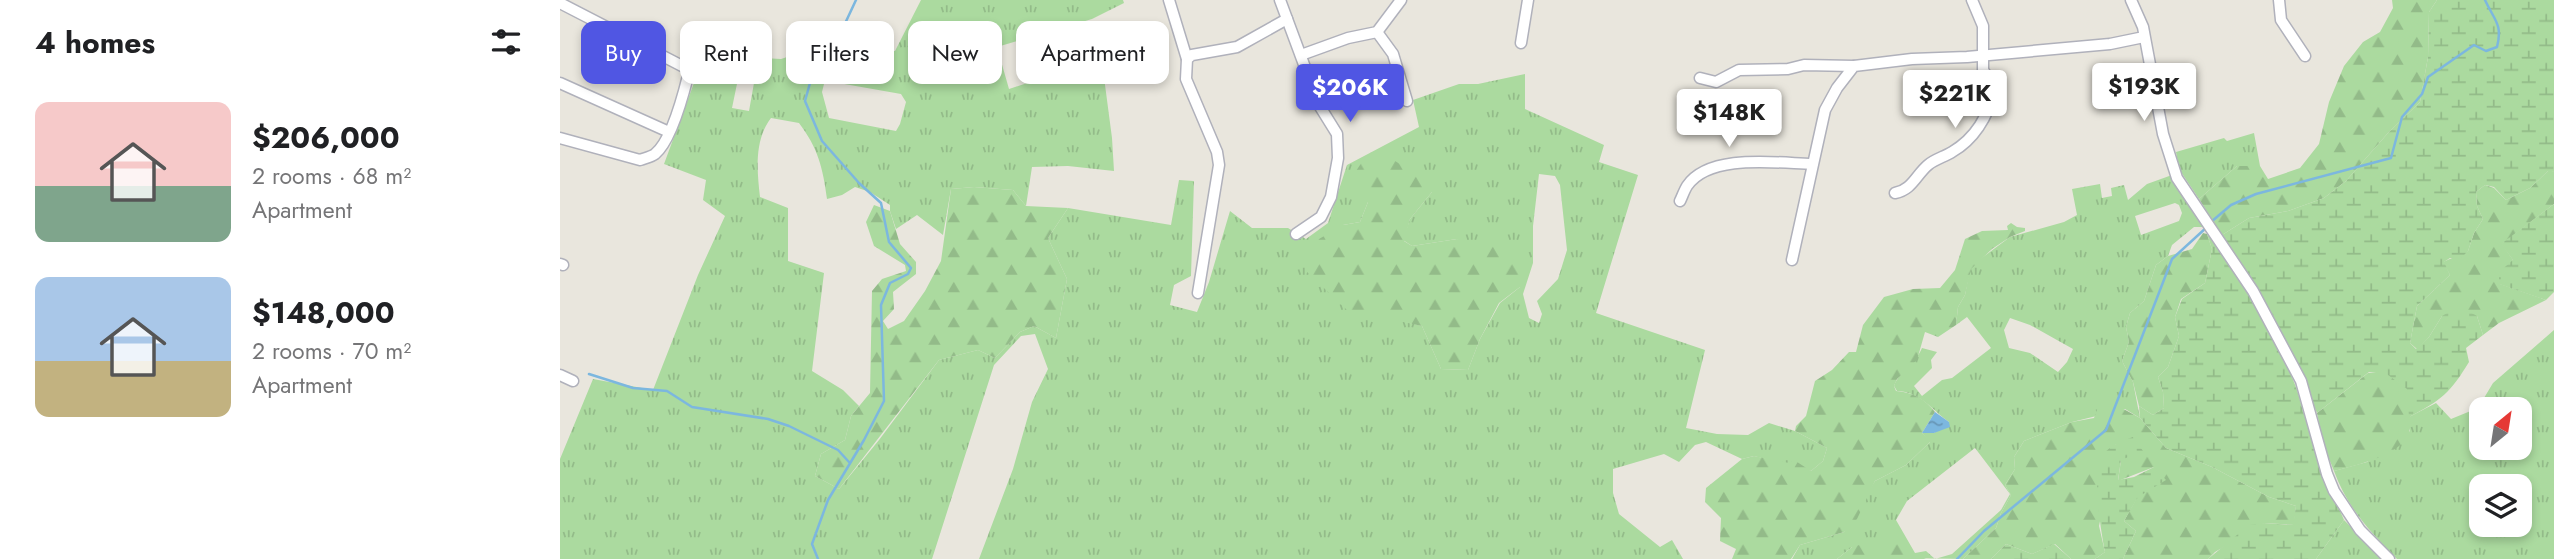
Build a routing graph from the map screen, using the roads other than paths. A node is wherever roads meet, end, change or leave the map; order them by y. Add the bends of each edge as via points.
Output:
1 (1169, 0) edge
2 (1280, 0) edge
3 (1401, 0) edge
4 (1528, 0) edge
5 (1972, 0) edge
6 (2131, 0) edge
7 (2279, 0) edge
8 (564, 3) edge
9 (1287, 19) junction
10 (1377, 32) junction
11 (2144, 37) junction
12 (1521, 43) dead end
13 (1301, 55) junction
14 (1981, 56) junction
15 (2305, 56) dead end
16 (1187, 59) junction
17 (1854, 66) junction
18 (1700, 78) dead end
19 (560, 83) edge
20 (1407, 101) dead end
21 (669, 132) junction
22 (560, 138) edge
23 (1812, 164) junction
24 (1895, 193) dead end
25 (1680, 201) dead end
26 (1296, 234) dead end
27 (1792, 260) dead end
28 (1198, 293) dead end
29 (560, 375) edge
30 (573, 381) dead end
31 (2389, 559) edge

1 - 16 street
2 - 9 street
3 - 10 street
4 - 12 street
5 - 14 street via 1983,26
6 - 11 street
7 - 15 street via 2281,20
8 - 21 street via 685,68 688,76
9 - 13 street
9 - 16 street via 1237,47
10 - 13 street
10 - 20 street via 1393,54
11 - 14 street
11 - 31 street via 2163,134 2178,178 2253,291 2301,381 2334,491 2360,530
13 - 26 street via 1319,105 1337,134 1338,158 1331,197 1321,216
14 - 17 street
14 - 24 street via 1986,78 1995,89 1981,126 1952,152 1931,162 1909,187
16 - 28 street via 1186,79 1219,165
17 - 18 street via 1739,70 1716,82
17 - 23 street via 1825,110
19 - 21 street
21 - 22 street via 653,156 640,160
23 - 25 street via 1723,165 1700,174
23 - 27 street
29 - 30 street

